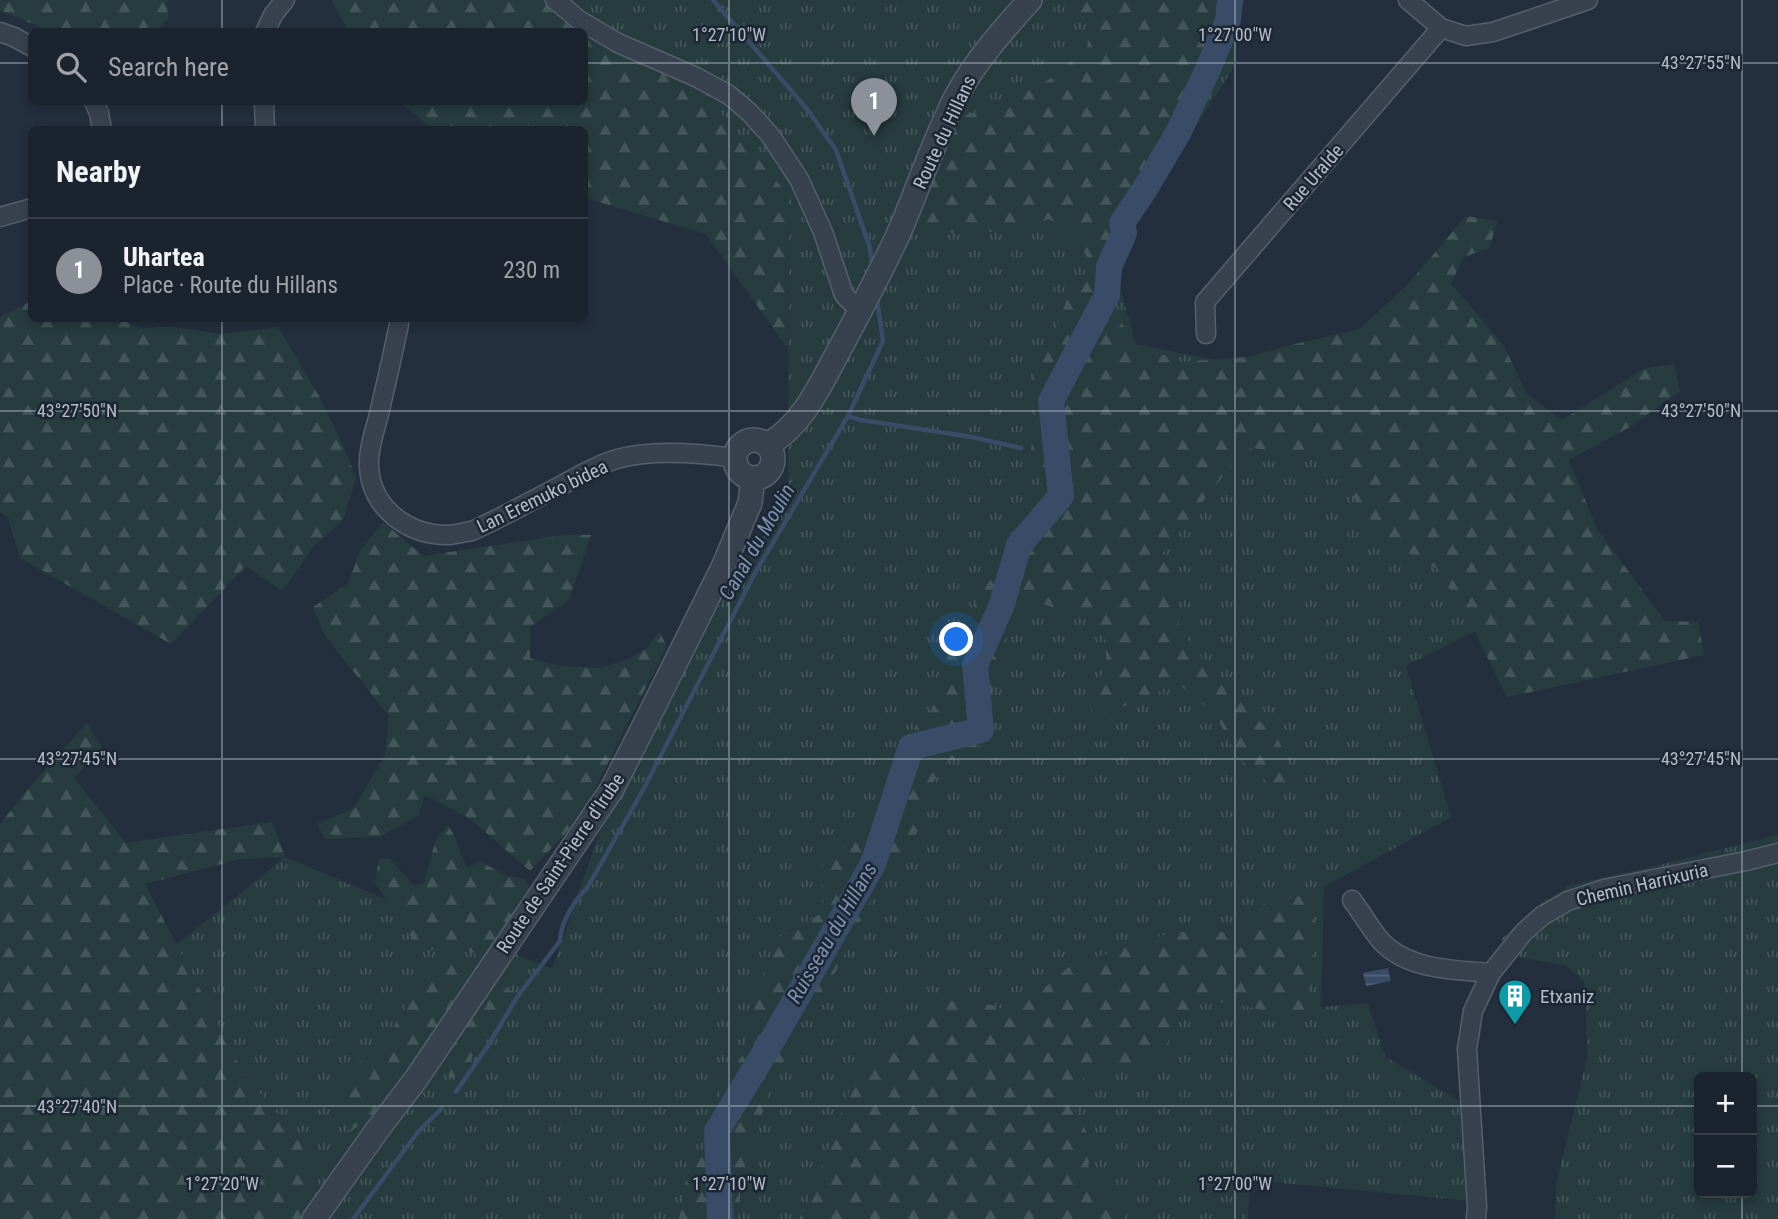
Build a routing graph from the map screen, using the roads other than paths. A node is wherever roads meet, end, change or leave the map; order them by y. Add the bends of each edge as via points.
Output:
1 (285, 0) edge
2 (555, 0) edge
3 (1030, 0) edge
4 (1408, 0) edge
5 (1588, 0) edge
6 (267, 28) edge
7 (1441, 28) junction
8 (0, 32) edge
9 (28, 45) edge
10 (95, 105) edge
11 (264, 105) edge
12 (101, 126) edge
13 (265, 126) edge
14 (28, 209) edge
15 (0, 217) edge
16 (861, 309) junction
17 (400, 322) edge
18 (1206, 334) dead end
19 (767, 445) junction
20 (735, 458) junction
21 (753, 478) junction
22 (1778, 853) edge
23 (1352, 900) dead end
24 (1491, 973) junction
25 (314, 1219) edge
26 (1476, 1219) edge

1 - 6 street
2 - 16 street via 618,43 729,94 749,112 799,179 844,295
3 - 16 street, Route du Hillans via 988,47 957,96
4 - 7 street
5 - 7 street via 1493,32 1466,36
7 - 18 street, Rue Uralde via 1205,302
8 - 9 street
10 - 12 street
11 - 13 street
14 - 15 street
16 - 19 street via 811,401 792,427
17 - 20 street, Lan Eremuko bidea via 368,464 377,496 390,514 407,525 450,535 472,531 617,459 666,454
19 - 20 street via 761,441 742,443
19 - 21 street, Route de Saint-Pierre d'Irube via 772,463 765,474
20 - 21 street via 741,472
21 - 25 street, Route de Saint-Pierre d'Irube via 750,503 724,565 612,789 416,1079
22 - 24 street, Chemin Harrixuria via 1604,889 1568,901 1523,933
23 - 24 street via 1382,942 1404,958 1438,968
24 - 26 street, Chemin Harrixuria via 1473,1011 1467,1049

